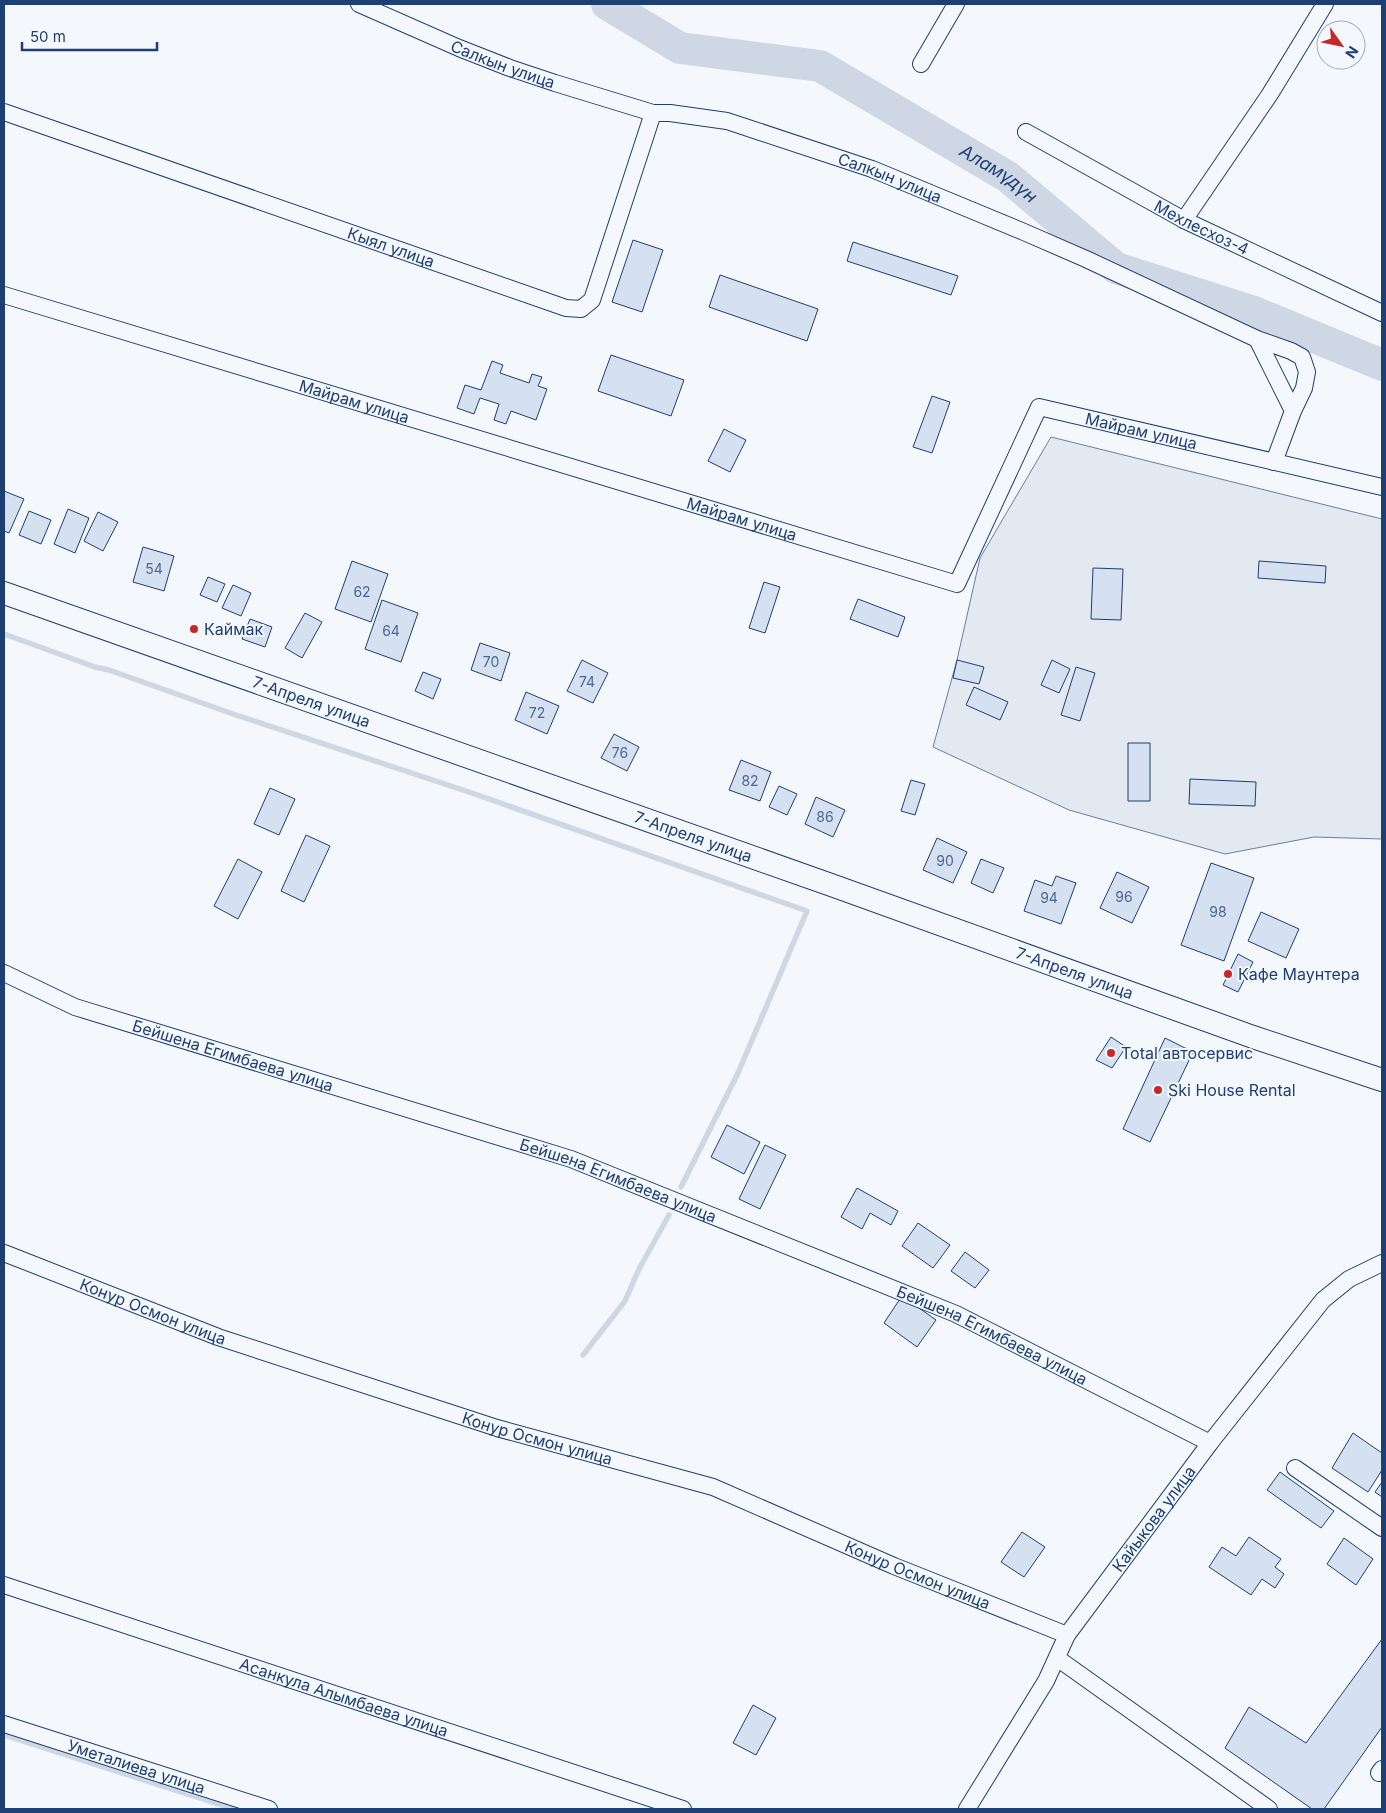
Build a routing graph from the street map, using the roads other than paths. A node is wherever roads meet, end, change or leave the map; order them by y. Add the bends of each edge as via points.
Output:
1 (359, 4) edge
2 (956, 4) edge
3 (1325, 4) edge
4 (921, 64) dead end
5 (4, 112) edge
6 (653, 113) junction
7 (1026, 132) dead end
8 (1184, 220) junction
9 (4, 296) edge
10 (1382, 313) edge
11 (1257, 339) junction
12 (1293, 410) junction
13 (1274, 462) junction
14 (1382, 487) edge
15 (4, 592) edge
16 (4, 973) edge
17 (1382, 1080) edge
18 (4, 1253) edge
19 (1382, 1263) edge
20 (1210, 1442) junction
21 (1295, 1468) dead end
22 (1382, 1528) edge
23 (4, 1585) edge
24 (1067, 1635) junction
25 (1056, 1658) junction
26 (4, 1724) edge
27 (270, 1809) edge
28 (683, 1809) edge
29 (967, 1809) edge
30 (1269, 1809) edge

1 - 6 street, Салкын улица via 510,68
2 - 4 street
3 - 8 street via 1270,94
5 - 6 street, Кыял улица via 566,308 581,309 592,300
6 - 11 street, Салкын улица via 727,122 872,169 1086,259
7 - 8 street, Мехлесхоз-4
8 - 10 street, Мехлесхоз-4
9 - 13 street, Майрам улица via 957,584 1040,407
11 - 12 street
11 - 12 street, Салкын улица via 1302,358 1307,372 1304,388
12 - 13 street, Салкын улица
13 - 14 street, Майрам улица
15 - 17 main road, 7-Апреля улица via 1253,1037
16 - 20 street, Бейшена Егимбаева улица via 75,1007 571,1159 956,1314
18 - 24 street, Конур Осмон улица via 218,1338 497,1428 713,1487 894,1566
19 - 20 street, Кайыкова улица via 1349,1279 1323,1300
20 - 24 street, Кайыкова улица
21 - 22 street
23 - 28 street, Асанкула Алымбаева улица
24 - 25 street, Кайыкова улица
25 - 29 street, Кайыкова улица via 1046,1681
25 - 30 street
26 - 27 street, Уметалиева улица

